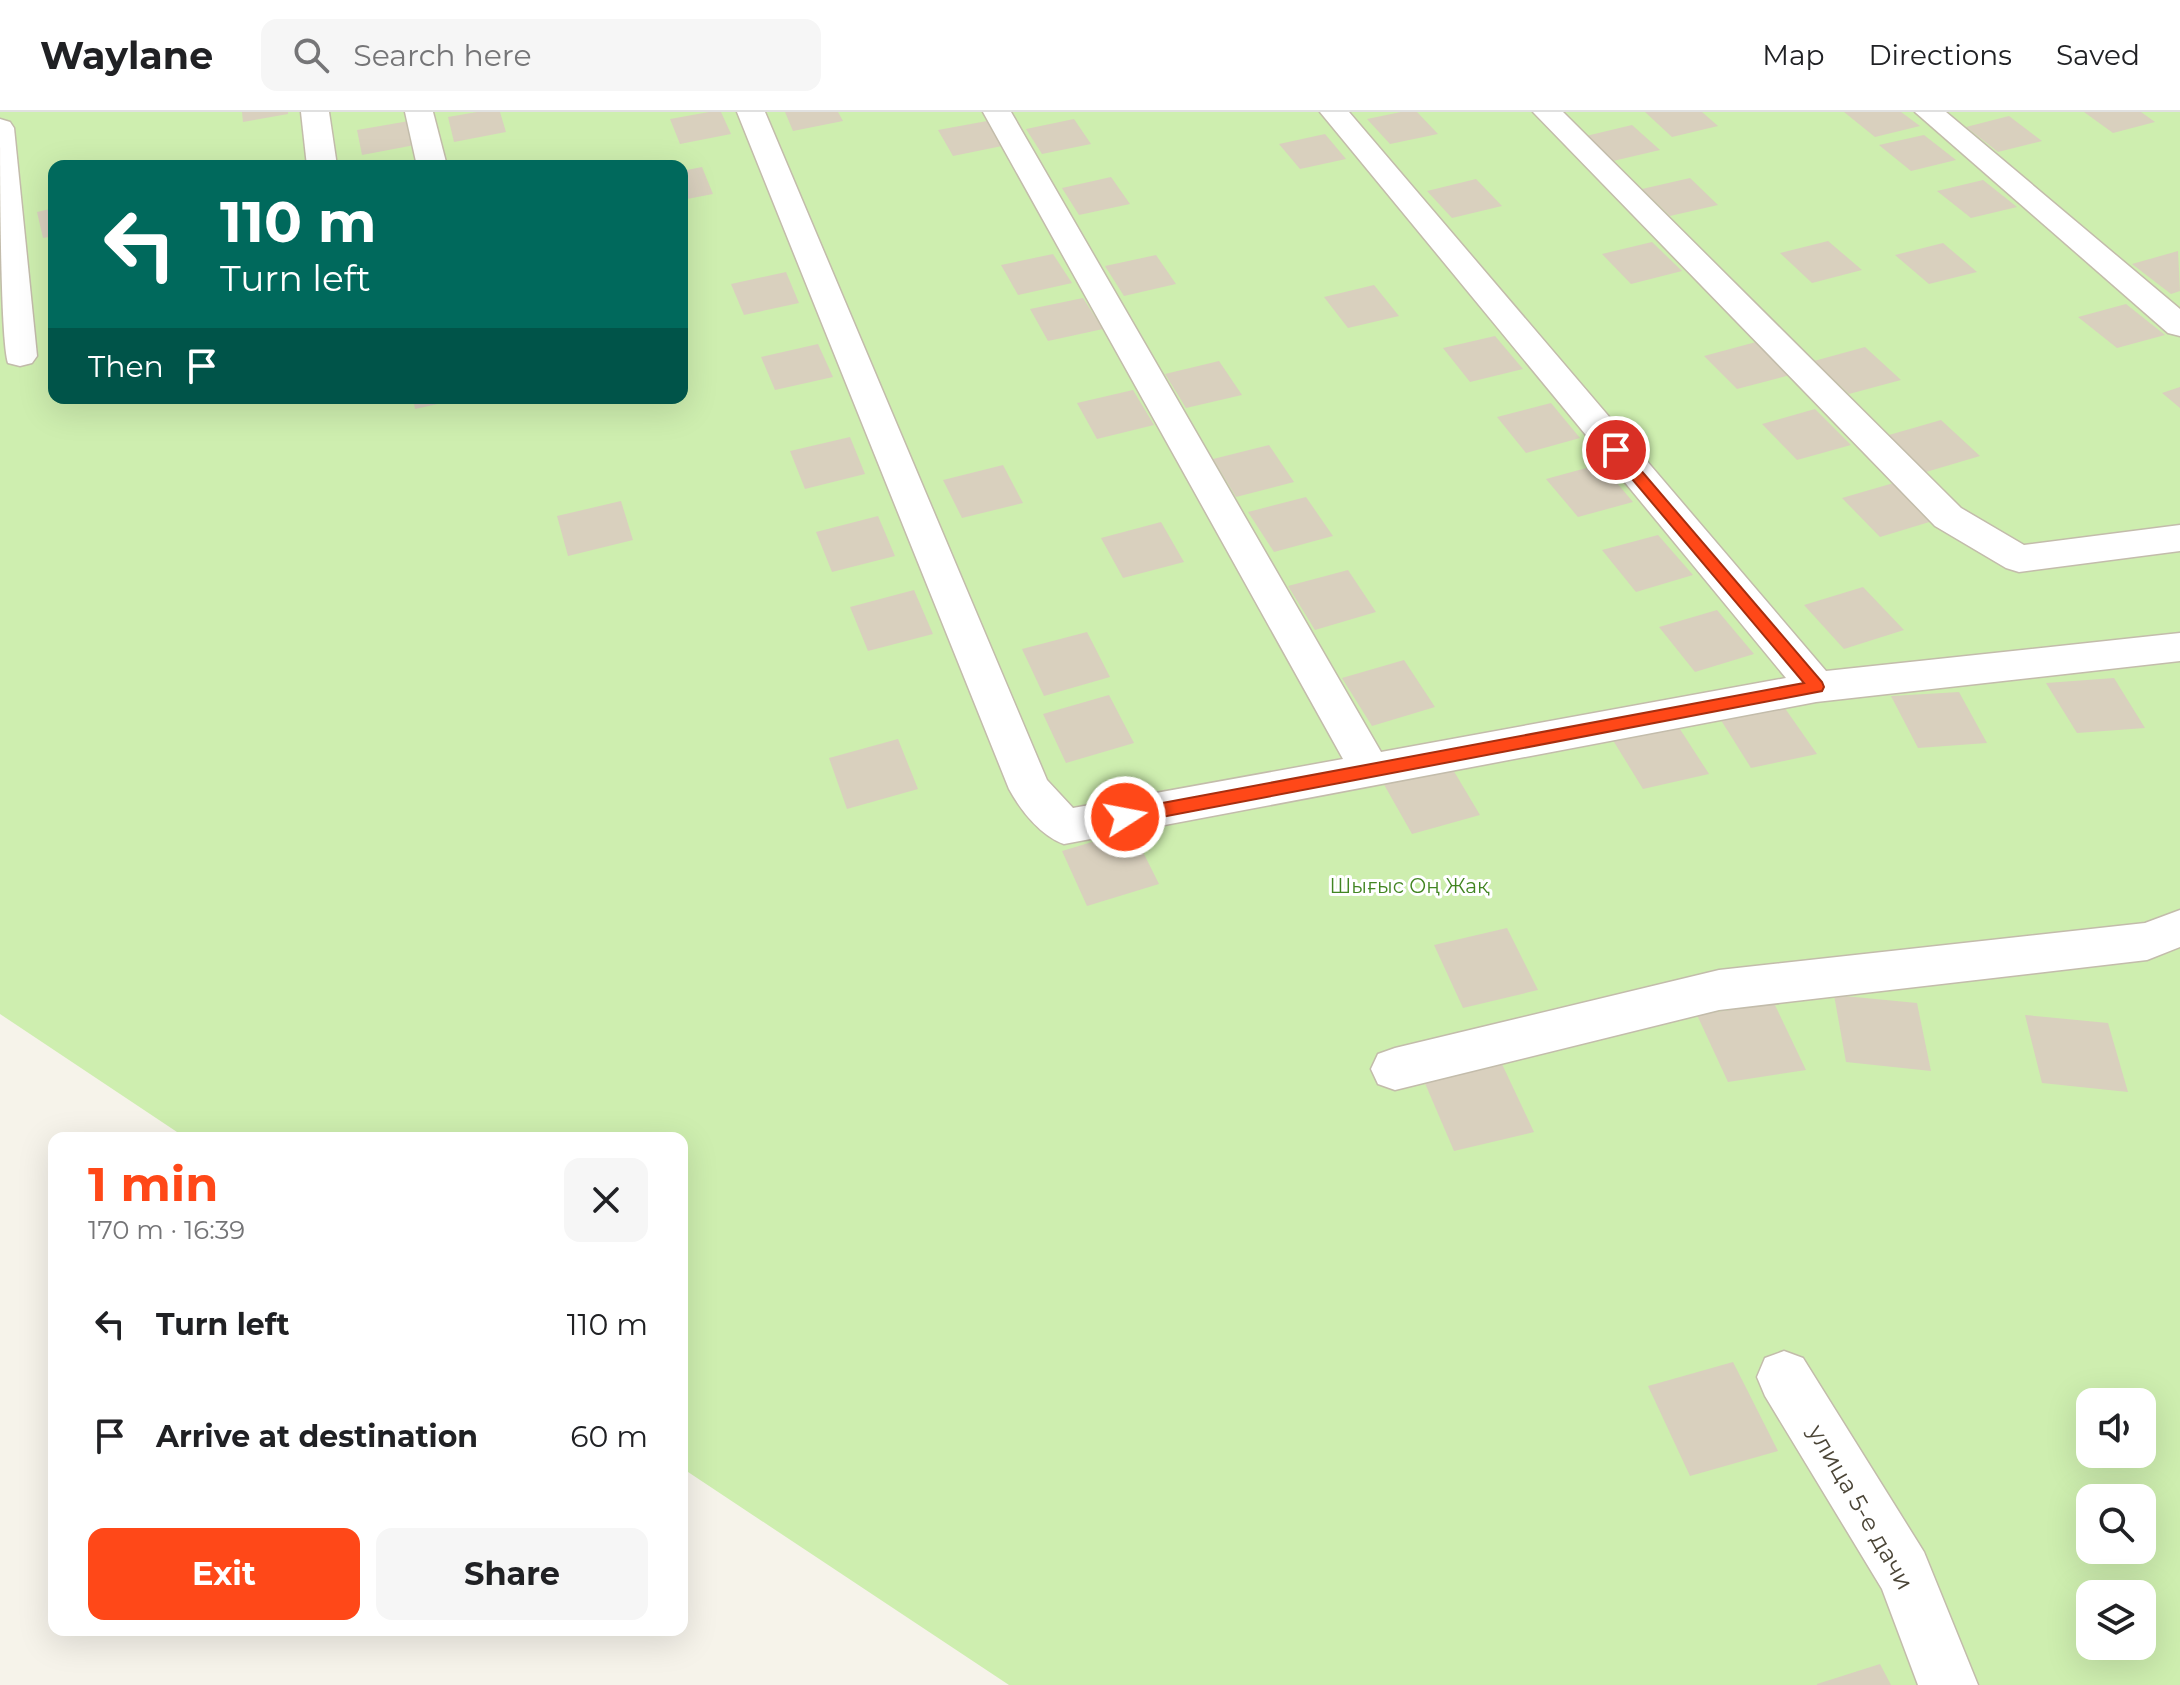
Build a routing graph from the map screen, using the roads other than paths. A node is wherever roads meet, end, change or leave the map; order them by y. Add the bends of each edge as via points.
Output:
1 (315, 112) edge
2 (419, 112) edge
3 (751, 112) edge
4 (997, 112) edge
5 (1334, 112) edge
6 (1547, 112) edge
7 (1929, 112) edge
8 (0, 128) edge
9 (321, 160) edge
10 (431, 160) edge
11 (2180, 326) edge
12 (20, 356) dead end
13 (2180, 538) edge
14 (2180, 647) edge
15 (1816, 687) junction
16 (1371, 771) junction
17 (2180, 928) edge
18 (1395, 1069) dead end
19 (1784, 1377) dead end
20 (1948, 1685) edge

1 - 9 street
2 - 10 street
3 - 16 street via 1030,789 1064,827
4 - 16 street
5 - 15 street
6 - 13 street via 1948,517 2019,559
7 - 11 street
8 - 12 street
14 - 15 street
15 - 16 street
17 - 18 street via 2147,941 1719,990
19 - 20 street, улица 5-е дачи via 1904,1572

